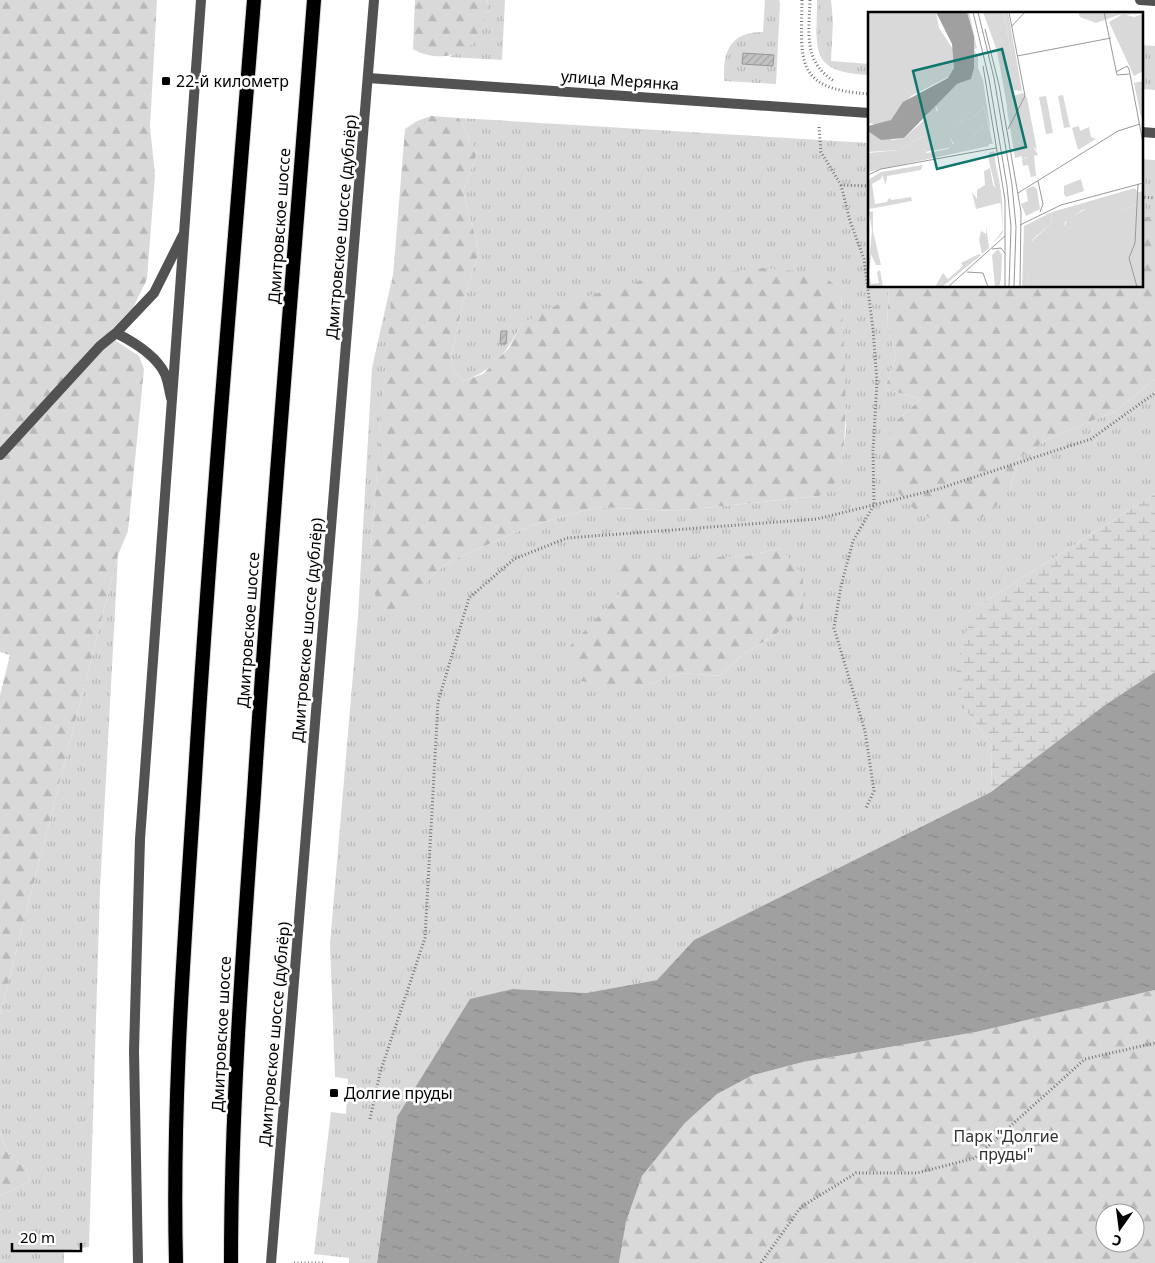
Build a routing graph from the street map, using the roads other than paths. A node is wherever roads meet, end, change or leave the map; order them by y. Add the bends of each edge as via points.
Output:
1 (201, 0) edge
2 (254, 0) edge
3 (314, 0) edge
4 (374, 0) edge
5 (1140, 0) edge
6 (1155, 1) edge
7 (368, 78) junction
8 (868, 113) edge
9 (1142, 132) edge
10 (1155, 133) edge
11 (183, 235) junction
12 (116, 333) junction
13 (171, 400) junction
14 (0, 454) edge
15 (138, 1263) edge
16 (176, 1263) edge
17 (231, 1263) edge
18 (270, 1263) edge

1 - 11 street
2 - 16 highway via 201,676 187,898 175,1167
3 - 17 highway, Дмитровское шоссе via 245,922 232,1168
4 - 7 street, Дмитровское шоссе (дублёр)
5 - 6 street
7 - 8 street, улица Мерянка
7 - 18 street, Дмитровское шоссе (дублёр)
9 - 10 street
11 - 12 street via 154,293
11 - 13 street
12 - 13 street via 136,343 151,356 165,374
12 - 14 street via 100,346
13 - 15 street via 140,839 134,1051

